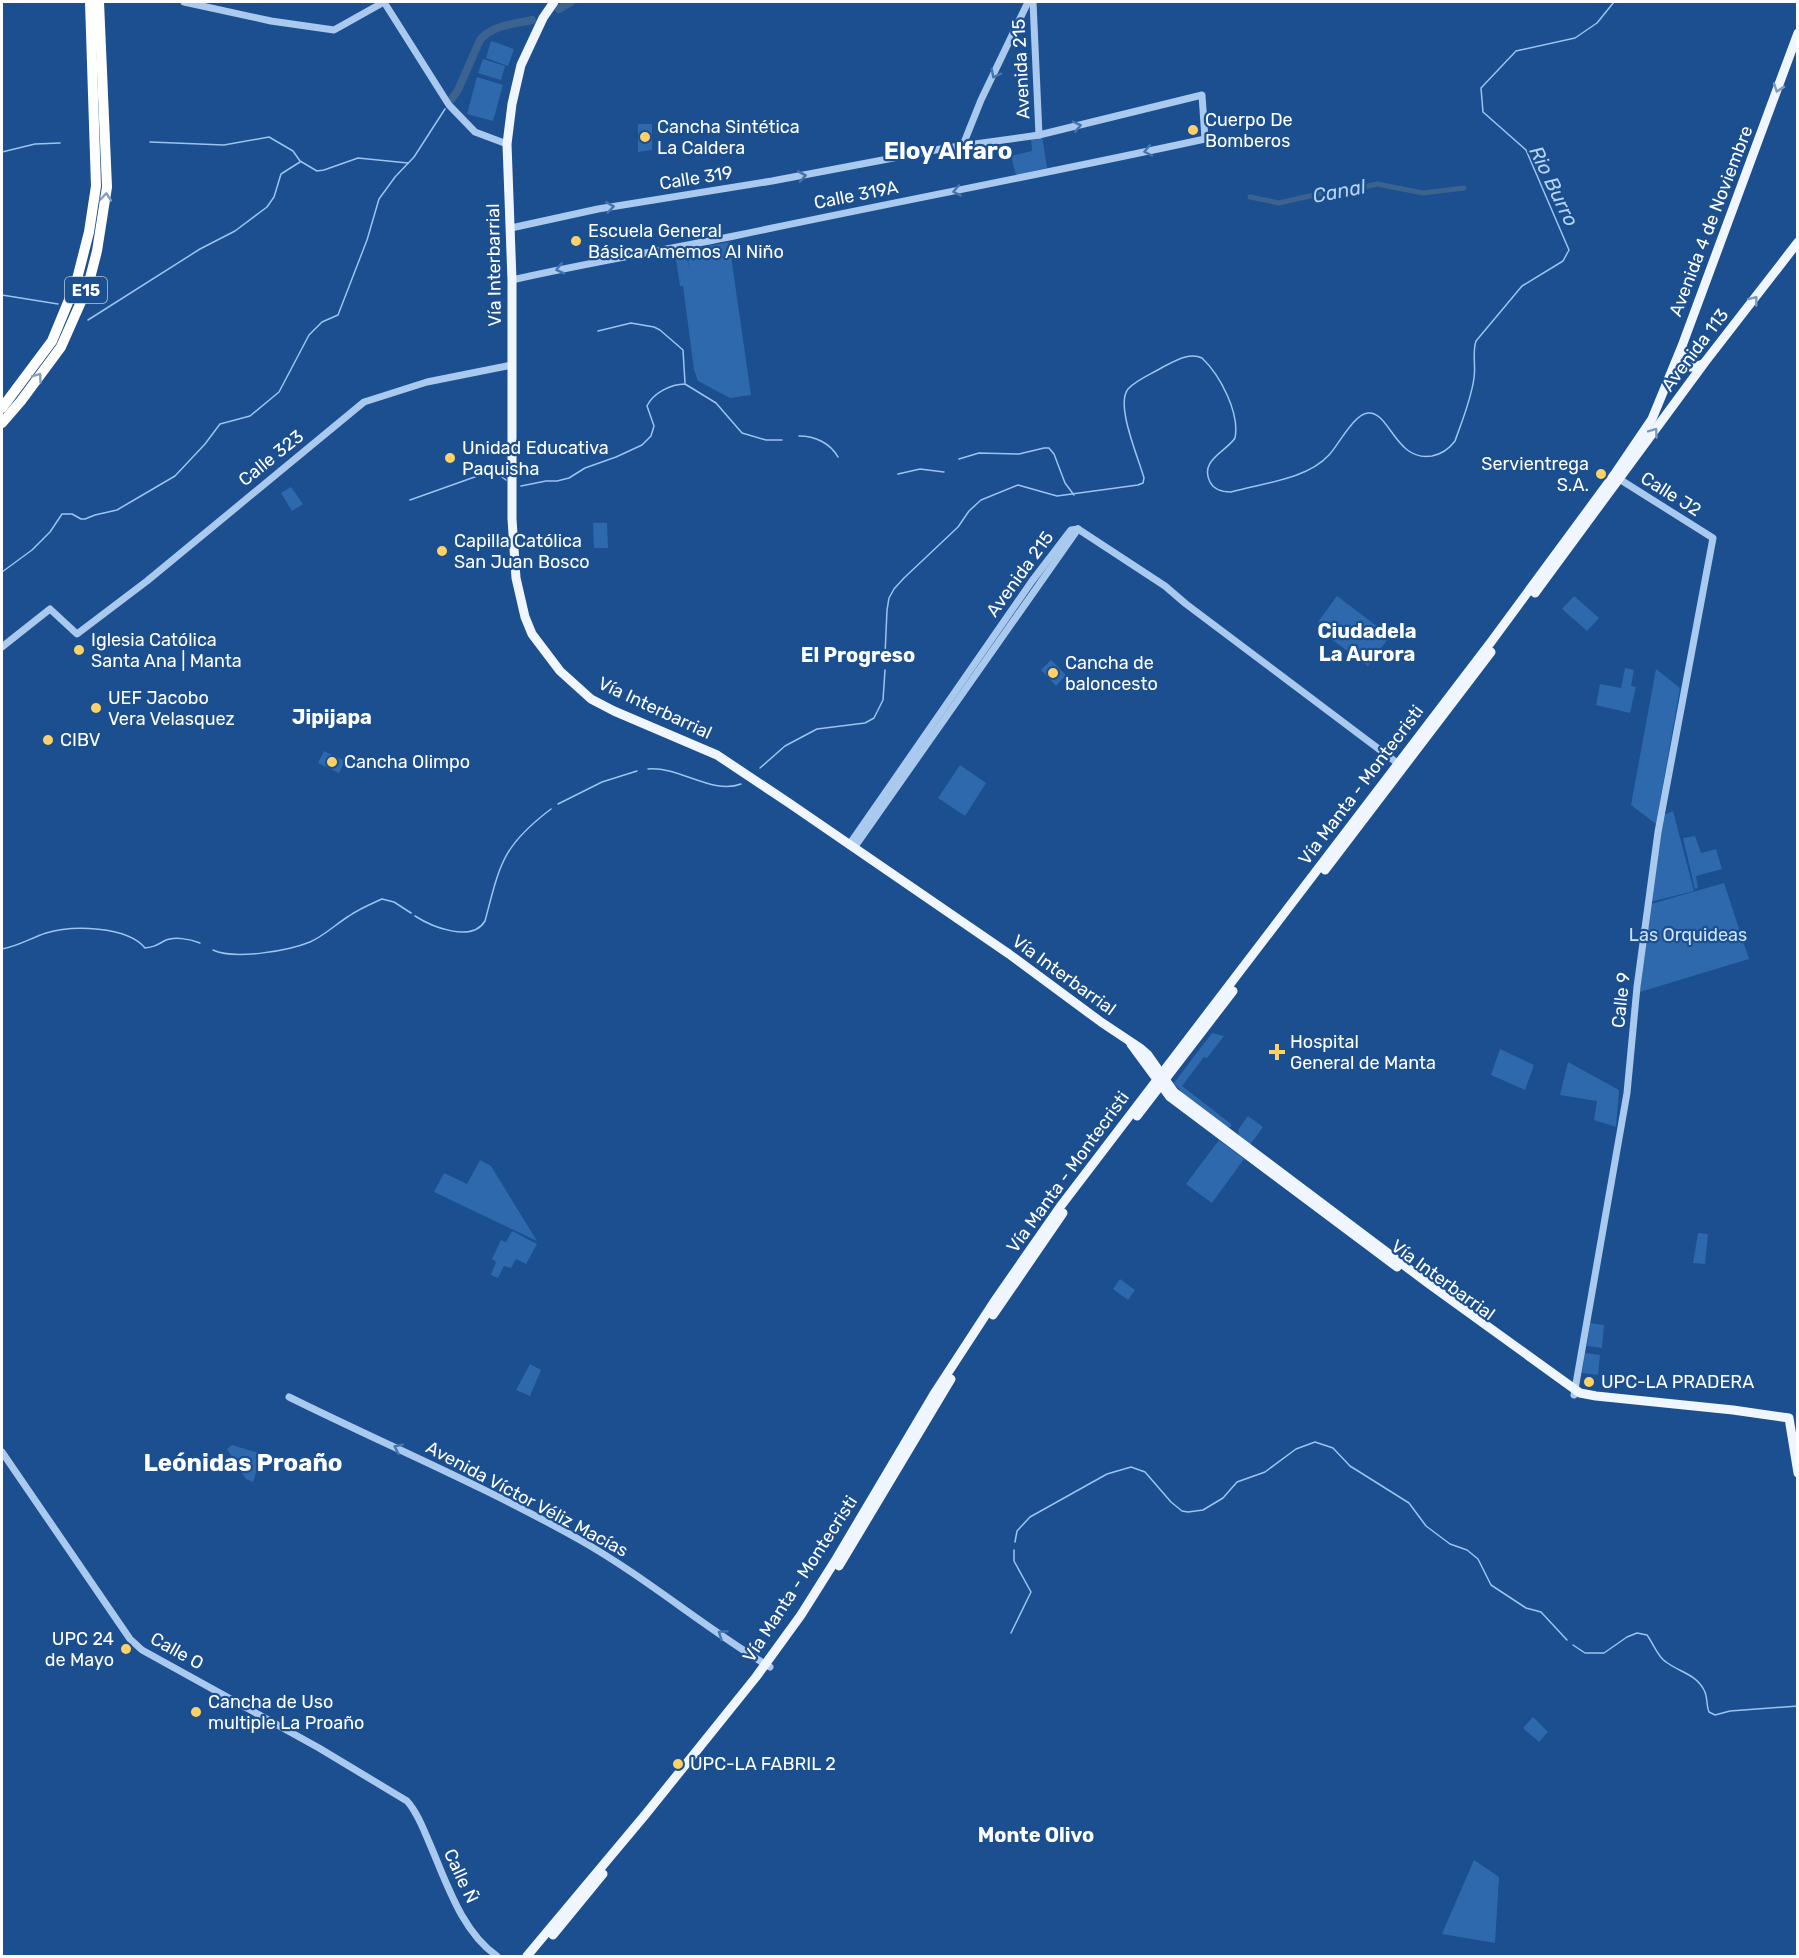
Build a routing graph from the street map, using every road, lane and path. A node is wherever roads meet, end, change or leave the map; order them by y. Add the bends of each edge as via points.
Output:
1 (90, 2) edge
2 (99, 2) edge
3 (184, 2) edge
4 (554, 2) edge
5 (1030, 2) edge
6 (1797, 33) edge
7 (100, 134) junction
8 (1040, 135) junction
9 (1205, 139) joint
10 (507, 144) junction
11 (963, 146) junction
12 (511, 228) junction
13 (1797, 242) edge
14 (512, 280) junction
15 (1682, 346) junction
16 (1705, 362) junction
17 (512, 364) junction
18 (3, 413) edge
19 (1652, 419) joint
20 (1617, 478) junction
21 (1713, 538) joint
22 (2, 647) edge
23 (1401, 766) junction
24 (852, 846) junction
25 (1130, 1042) junction
26 (1148, 1055) junction
27 (1171, 1060) junction
28 (1161, 1080) junction
29 (1576, 1392) junction
30 (289, 1397) dead end
31 (2, 1452) edge
32 (1797, 1473) edge
33 (767, 1666) junction
34 (407, 1801) joint
35 (497, 1956) edge
36 (527, 1956) edge
37 (536, 1956) edge

1 - 7 highway, E15
2 - 7 highway, E15
3 - 10 street via 334,30 384,2 449,105 475,132
4 - 10 main road, Vía Interbarrial via 521,65
5 - 8 street, Avenida 215
5 -> 11 street via 981,100
6 -> 15 main road, Avenida 4 de Noviembre
7 - 18 highway, E15 via 93,211 76,283 52,341
8 -> 9 street, Calle 319 via 1202,95
8 - 11 street, Calle 319
9 -> 14 street, Calle 319A
10 - 12 main road, Vía Interbarrial
12 -> 11 street, Calle 319 via 598,209
12 - 14 main road, Vía Interbarrial
16 -> 13 main road, Avenida 113
14 - 17 main road, Vía Interbarrial
15 - 16 main road via 1686,366 1695,368
15 - 19 main road, Avenida 4 de Noviembre
20 -> 16 main road, Avenida 113
17 - 22 street, Calle 323 via 427,381 364,402 77,634 50,609
17 - 24 main road, Vía Interbarrial via 516,578 525,617 536,640 565,677 591,699 717,755
19 - 20 main road, Vía Manta - Montecristi
20 - 21 street, Calle J2
20 - 23 main road, Vía Manta - Montecristi via 1429,722
21 - 29 street, Calle 9 via 1658,832 1627,1093
23 - 24 street, Avenida 215 via 1165,586 1078,529
23 - 27 main road, Vía Manta - Montecristi
23 - 28 main road, Vía Manta - Montecristi
24 - 25 main road, Vía Interbarrial
25 - 26 main road, Vía Interbarrial
25 - 28 main road, Vía Interbarrial
26 - 27 main road
26 - 28 main road, Vía Interbarrial
27 - 28 main road, Vía Manta - Montecristi
28 - 29 main road, Vía Interbarrial via 1386,1255
28 - 33 main road, Vía Manta - Montecristi via 978,1336 806,1619
29 - 32 main road, Vía Interbarrial via 1789,1418
33 -> 30 street, Avenida Víctor Véliz Macías via 581,1541
31 - 34 street, Calle O via 130,1639 142,1650
33 - 36 main road, Vía Manta - Montecristi
33 - 37 main road, Vía Manta - Montecristi via 639,1832
34 - 35 street, Calle Ñ via 462,1915 482,1945

